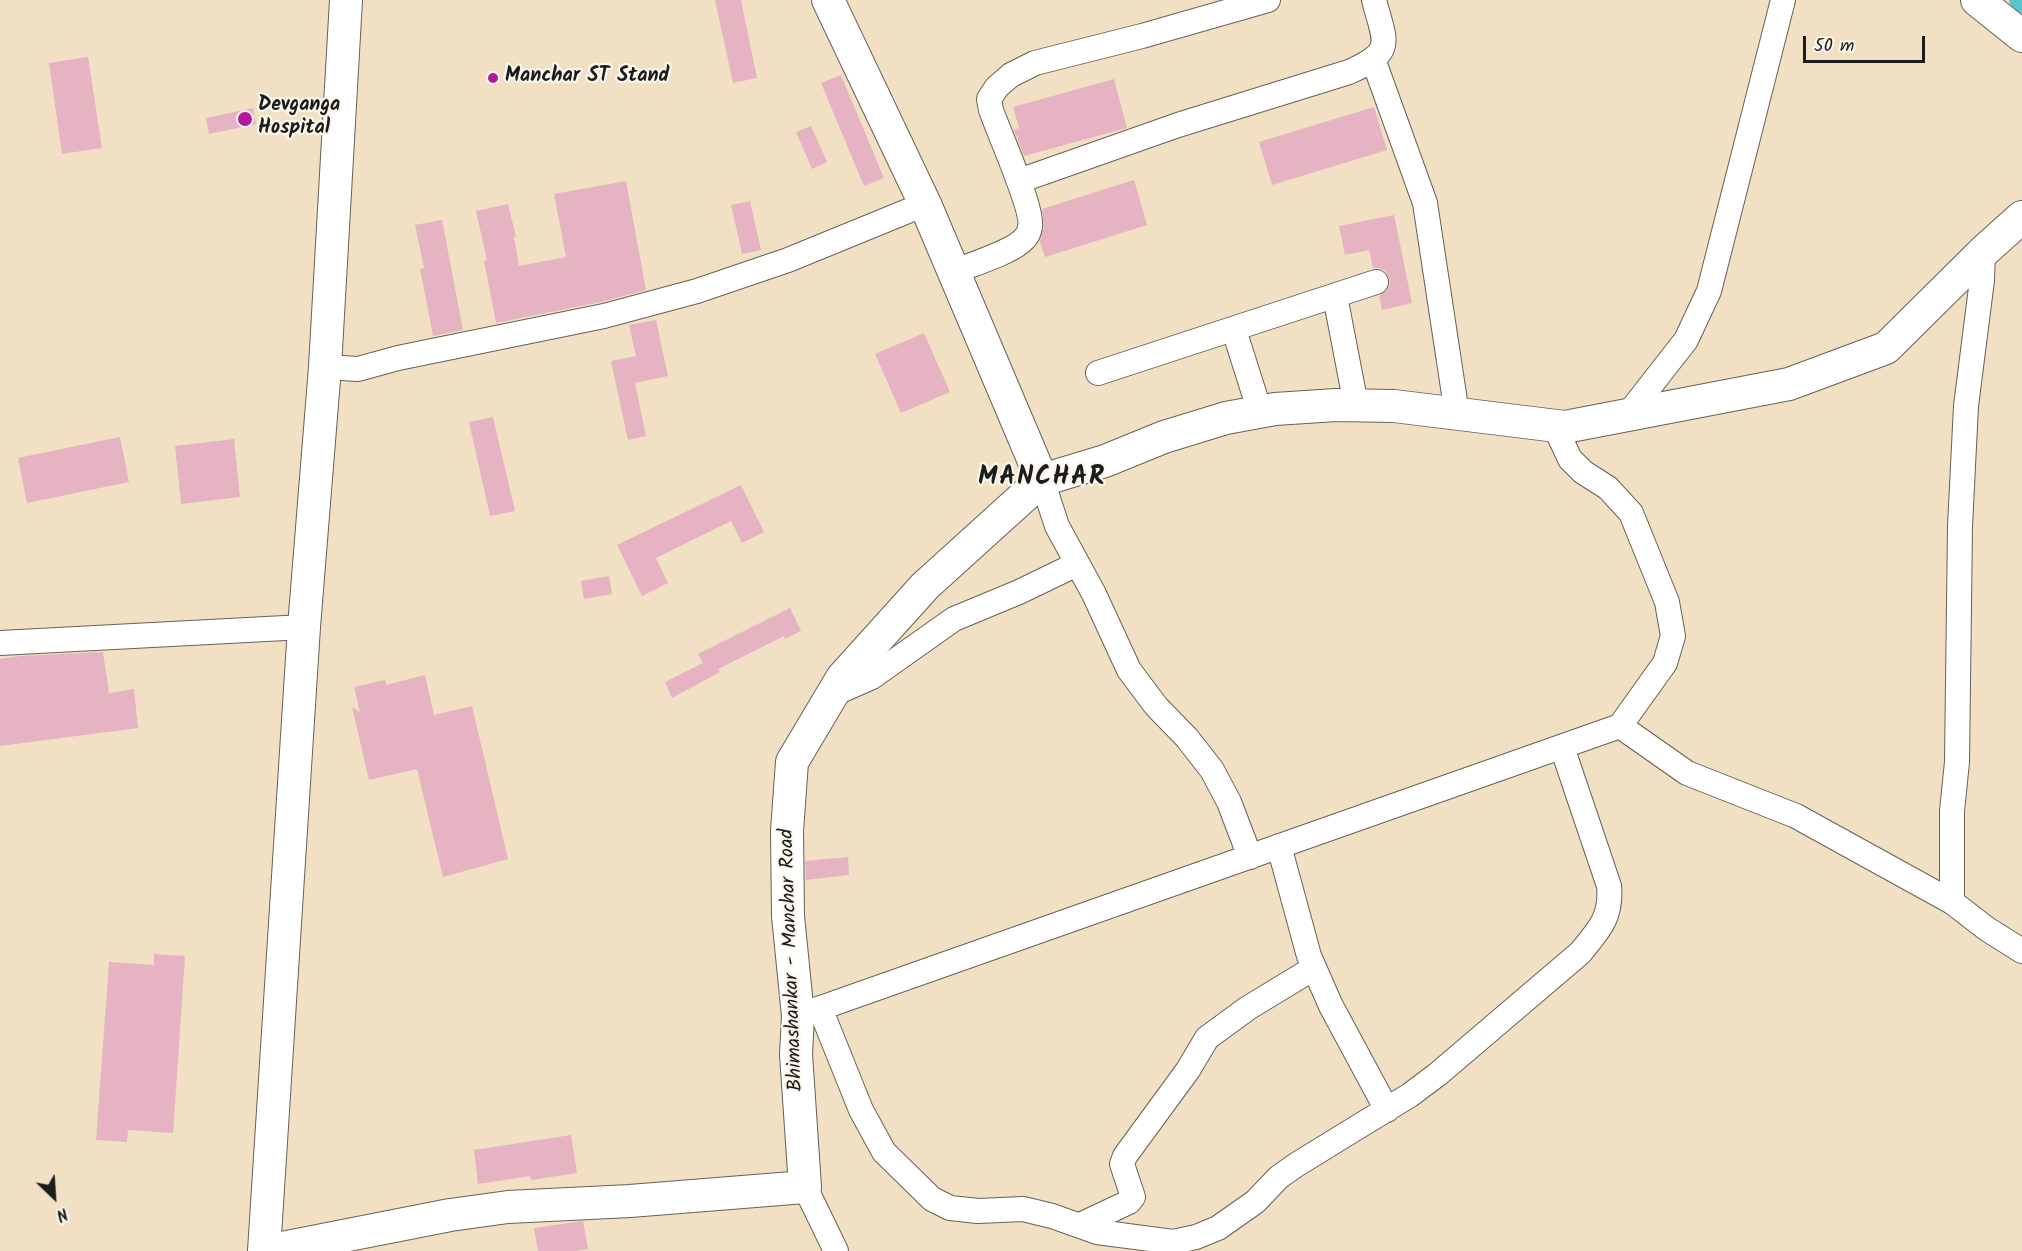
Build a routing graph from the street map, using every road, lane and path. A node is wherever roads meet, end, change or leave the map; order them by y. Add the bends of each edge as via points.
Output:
1 (346, 0) edge
2 (828, 0) edge
3 (1268, 0) edge
4 (1374, 0) edge
5 (1783, 0) edge
6 (1977, 0) edge
7 (2022, 36) edge
8 (1373, 59) junction
9 (1019, 181) junction
10 (925, 204) junction
11 (2022, 217) edge
12 (1983, 252) junction
13 (953, 272) junction
14 (1376, 282) dead end
15 (1335, 296) junction
16 (1234, 330) junction
17 (325, 366) junction
18 (1098, 373) dead end
19 (1356, 405) junction
20 (1644, 410) junction
21 (1260, 412) junction
22 (1457, 414) junction
23 (1554, 425) junction
24 (1042, 480) junction
25 (1077, 564) junction
26 (304, 627) junction
27 (0, 643) edge
28 (830, 696) junction
29 (1620, 726) junction
30 (1562, 747) junction
31 (1279, 846) junction
32 (1250, 857) junction
33 (1952, 902) junction
34 (2022, 951) edge
35 (1314, 968) junction
36 (809, 1012) junction
37 (1387, 1110) junction
38 (805, 1187) junction
39 (1080, 1226) junction
40 (265, 1251) edge
41 (836, 1251) edge

1 - 17 main road
2 - 10 main road
3 - 9 street via 1035,63 1011,75 989,99
4 - 8 street via 1384,42 1381,53
5 - 20 street via 1709,291 1686,340
6 - 7 main road
8 - 9 street via 1349,72 1178,125
8 - 22 street via 1425,203
9 - 13 street via 1031,226 1025,239
10 - 13 main road
10 - 17 street via 788,260 698,291 604,316 358,369
11 - 12 main road, Bhimashankar - Manchar Road
12 - 20 main road, Bhimashankar - Manchar Road via 1886,348 1789,384
12 - 33 street via 1966,406 1960,526
13 - 24 main road
14 - 15 street
15 - 16 street
15 - 19 street
16 - 18 street
16 - 21 street
17 - 26 main road
19 - 21 main road, Bhimashankar - Manchar Road
19 - 22 main road, Bhimashankar - Manchar Road
20 - 23 main road, Bhimashankar - Manchar Road via 1564,427
21 - 24 main road, Bhimashankar - Manchar Road via 1164,437 1105,461
22 - 23 main road, Bhimashankar - Manchar Road
23 - 29 street via 1570,459 1608,488 1631,513 1667,602 1673,636 1665,663
24 - 25 street via 1057,526
24 - 28 main road, Bhimashankar - Manchar Road via 925,586
25 - 28 street via 954,619 872,677
25 - 32 street via 1129,670 1212,770
26 - 27 street
26 - 40 main road
28 - 36 main road, Bhimashankar - Manchar Road via 792,762 787,831 788,916
29 - 30 street
29 - 33 street via 1687,773 1786,812
30 - 31 street
30 - 37 street via 1609,886 1611,902 1607,917 1580,953 1438,1074
31 - 32 street
31 - 35 street
32 - 36 street
33 - 34 street
35 - 37 street
35 - 39 street via 1207,1038 1125,1155 1122,1164 1133,1197
36 - 38 main road, Bhimashankar - Manchar Road via 796,1054
36 - 39 street via 884,1152 932,1199 950,1208 1023,1209
37 - 39 street via 1296,1165 1234,1218 1196,1237 1173,1242 1097,1232
38 - 40 main road via 508,1207
38 - 41 street

